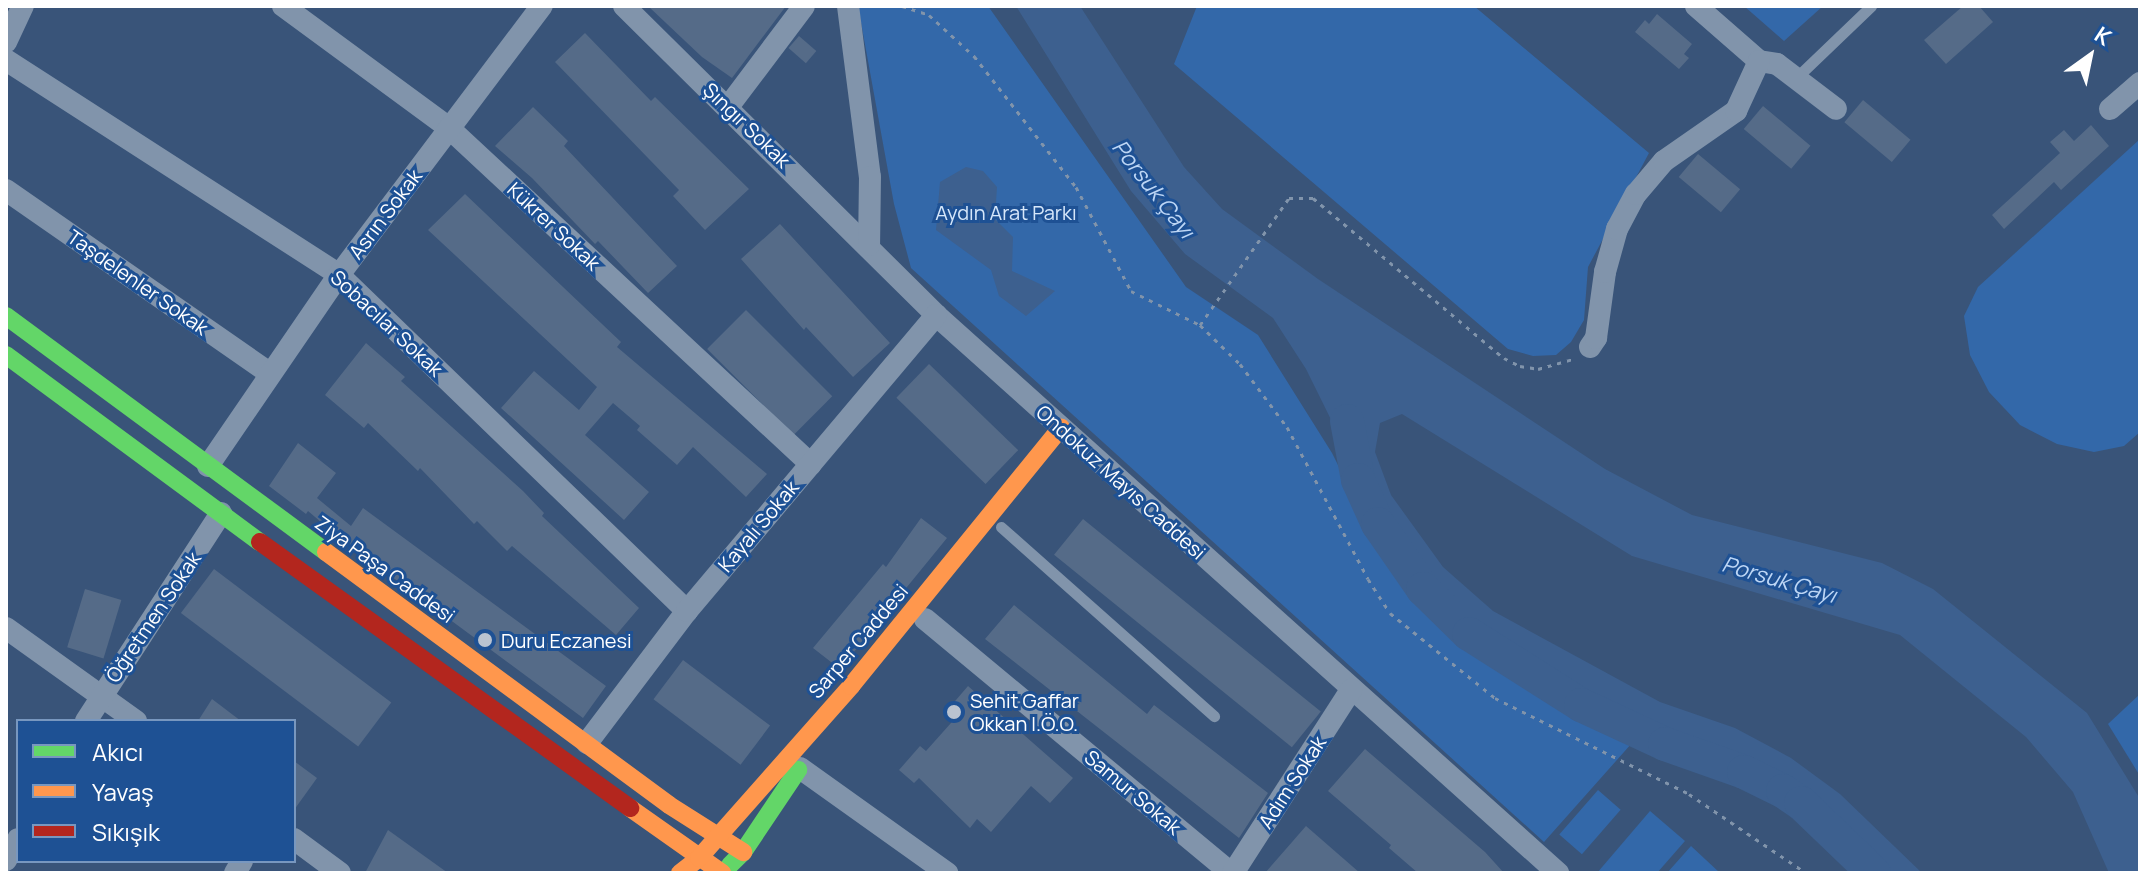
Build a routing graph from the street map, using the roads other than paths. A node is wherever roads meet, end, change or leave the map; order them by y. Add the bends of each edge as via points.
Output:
1 (23, 6) edge
2 (283, 6) edge
3 (542, 6) edge
4 (624, 6) edge
5 (804, 6) edge
6 (848, 6) edge
7 (1696, 6) edge
8 (1871, 6) edge
9 (6, 42) edge
10 (6, 60) edge
11 (1759, 61) junction
12 (1797, 77) junction
13 (2140, 83) edge
14 (728, 107) junction
15 (1836, 109) dead end
16 (2110, 109) dead end
17 (449, 128) junction
18 (6, 190) edge
19 (869, 245) junction
20 (339, 275) junction
21 (936, 315) junction
22 (6, 316) edge
23 (1590, 347) road end
24 (6, 355) edge
25 (269, 373) junction
26 (1067, 434) junction
27 (811, 464) junction
28 (208, 466) junction
29 (221, 513) junction
30 (1001, 527) junction
31 (687, 611) junction
32 (925, 619) junction
33 (6, 628) edge
34 (1351, 690) junction
35 (101, 695) junction
36 (1214, 716) dead end
37 (87, 719) edge
38 (133, 719) edge
39 (587, 743) junction
40 (800, 768) junction
41 (719, 835) junction
42 (296, 840) edge
43 (16, 842) edge
44 (743, 852) junction
45 (699, 858) junction
46 (6, 860) edge
47 (340, 873) edge
48 (680, 873) edge
49 (722, 873) edge
50 (947, 873) edge
51 (1232, 873) edge
52 (1558, 873) edge

1 - 9 street
2 - 17 street, Kükrer Sokak
3 - 17 street, Asrın Sokak
4 - 14 street, Şıngır Sokak
5 - 14 street
6 - 19 street via 870,177
7 - 11 street
8 - 12 lane
10 - 20 street, Sobacılar Sokak
11 - 12 street via 1777,64
11 - 23 street via 1736,111 1664,161 1636,194 1617,229
12 - 15 street
13 - 16 street
14 - 19 street, Şıngır Sokak
17 - 20 street, Asrın Sokak
17 - 27 street, Kükrer Sokak
18 - 25 street, Taşdelenler Sokak
19 - 21 street, Ondokuz Mayıs Caddesi
20 - 25 street, Asrın Sokak
20 - 31 street, Sobacılar Sokak
21 - 26 street, Ondokuz Mayıs Caddesi
21 - 27 street, Kayalı Sokak
22 - 28 main road, Ziya Paşa Caddesi
24 - 29 main road
25 - 28 street, Asrın Sokak
26 - 30 main road, Sarper Caddesi
26 - 34 street, Ondokuz Mayıs Caddesi
26 - 41 main road, Sarper Caddesi
27 - 31 street, Kayalı Sokak
28 - 39 main road, Ziya Paşa Caddesi
29 - 35 street, Öğretmen Sokak
29 - 45 main road
30 - 32 main road, Sarper Caddesi
30 - 36 lane
31 - 39 street, Kayalı Sokak
32 - 40 main road, Sarper Caddesi
32 - 51 street, Samur Sokak
33 - 35 street
34 - 51 street, Adım Sokak
34 - 52 street, Ondokuz Mayıs Caddesi
35 - 37 street, Öğretmen Sokak
35 - 38 street
39 - 41 main road, Ziya Paşa Caddesi
40 - 44 main road, Sarper Caddesi
40 - 50 street
41 - 44 main road, Ziya Paşa Caddesi
41 - 45 main road, Sarper Caddesi
42 - 47 street
43 - 46 street
44 - 49 main road, Sarper Caddesi
45 - 48 main road, Sarper Caddesi
45 - 49 main road

